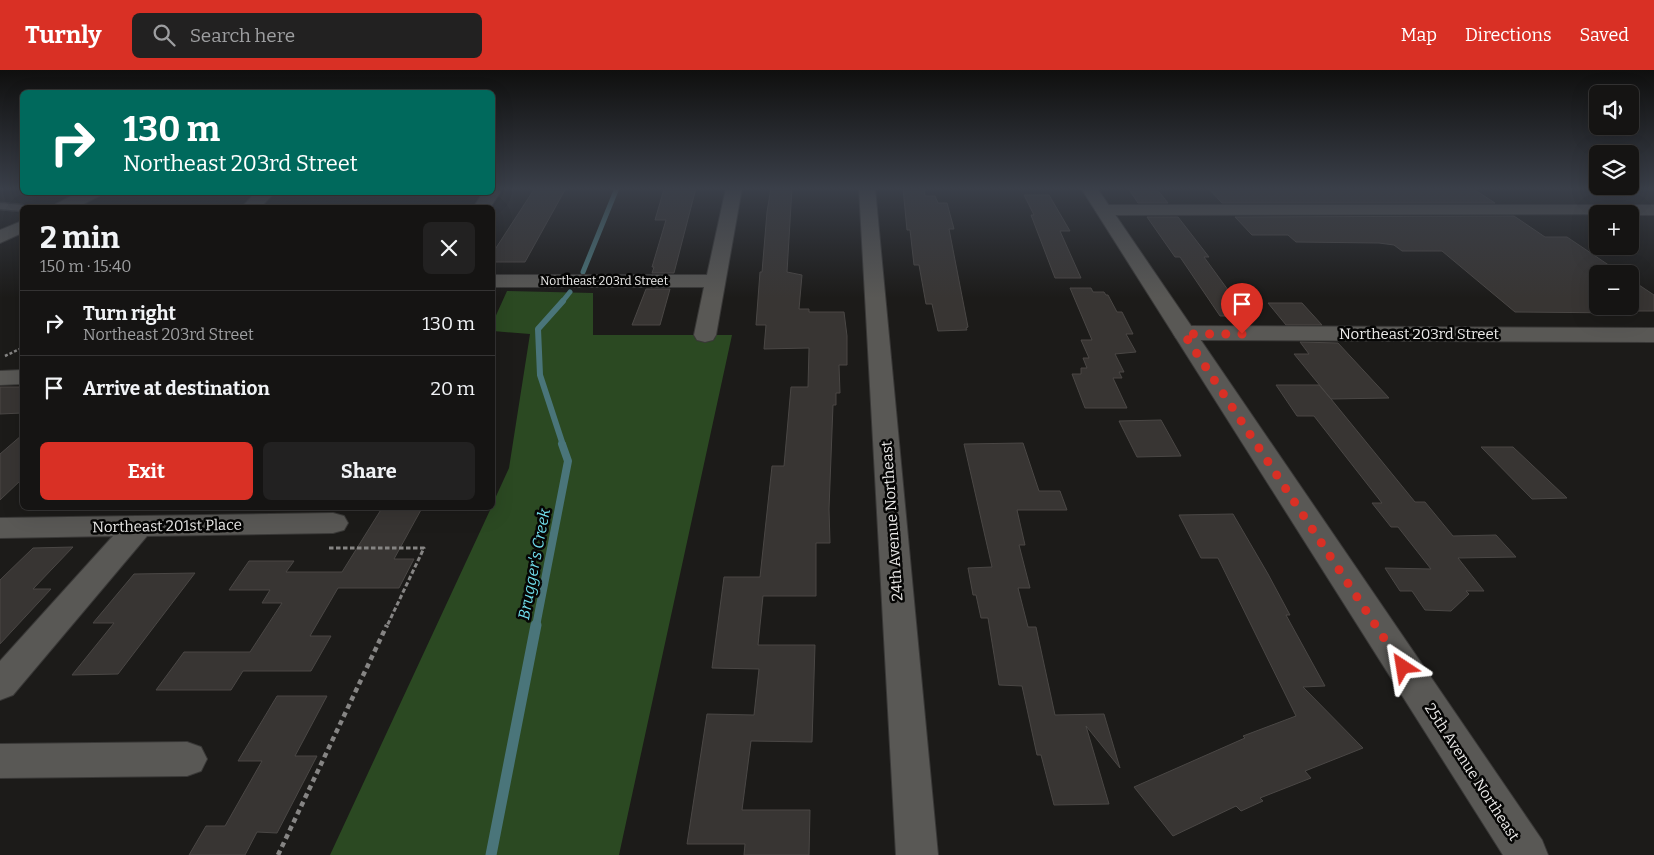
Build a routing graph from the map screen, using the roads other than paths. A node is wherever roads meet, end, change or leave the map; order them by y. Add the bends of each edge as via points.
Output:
1 (727, 225) edge
2 (870, 225) edge
3 (1113, 225) edge
4 (20, 227) edge
5 (0, 237) edge
6 (716, 281) junction
7 (495, 282) edge
8 (1184, 334) junction
9 (706, 335) dead end
10 (1654, 335) edge
11 (20, 377) edge
12 (0, 378) edge
13 (48, 517) edge
14 (333, 523) road end
15 (139, 526) junction
16 (0, 528) edge
17 (0, 685) edge
18 (187, 759) dead end
19 (0, 761) edge
20 (917, 855) edge
21 (1527, 855) edge

1 - 6 street
2 - 20 street, 24th Avenue Northeast
3 - 8 street, 25th Avenue Northeast
4 - 5 street
6 - 7 street, Northeast 203rd Street
6 - 9 street
8 - 10 street, Northeast 203rd Street
8 - 21 street, 25th Avenue Northeast
11 - 12 street
13 - 15 street, Northeast 201st Place
13 - 16 street, Northeast 201st Place
14 - 15 street, Northeast 201st Place
15 - 17 street
18 - 19 street

